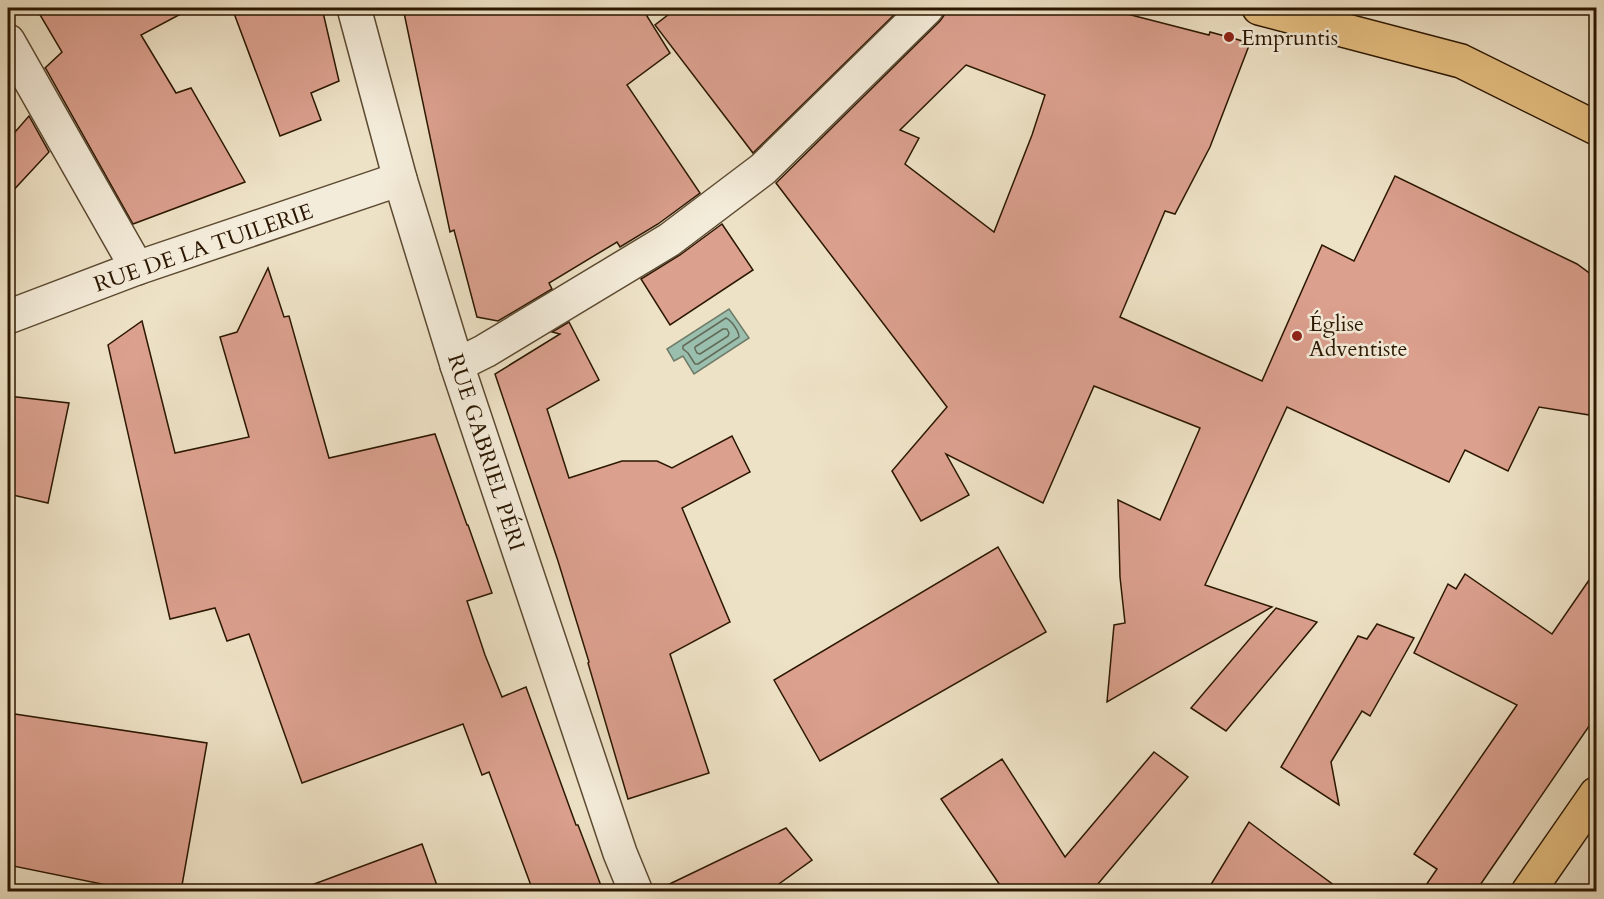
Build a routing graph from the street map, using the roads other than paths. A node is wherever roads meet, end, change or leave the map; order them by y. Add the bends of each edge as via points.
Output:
1 (354, 8) edge
2 (927, 8) edge
3 (1259, 8) edge
4 (8, 41) edge
5 (1596, 128) edge
6 (400, 179) junction
7 (137, 268) junction
8 (8, 317) edge
9 (457, 365) junction
10 (1596, 794) edge
11 (636, 891) edge
12 (1528, 891) edge

1 - 6 street, RUE GABRIEL PÉRI
2 - 9 street via 763,169 688,226
3 - 5 main road via 1461,61
4 - 7 street
6 - 7 street, RUE DE LA TUILERIE
6 - 9 street, RUE GABRIEL PÉRI
7 - 8 street, RUE DE LA TUILERIE
9 - 11 street, RUE GABRIEL PÉRI
10 - 12 main road

